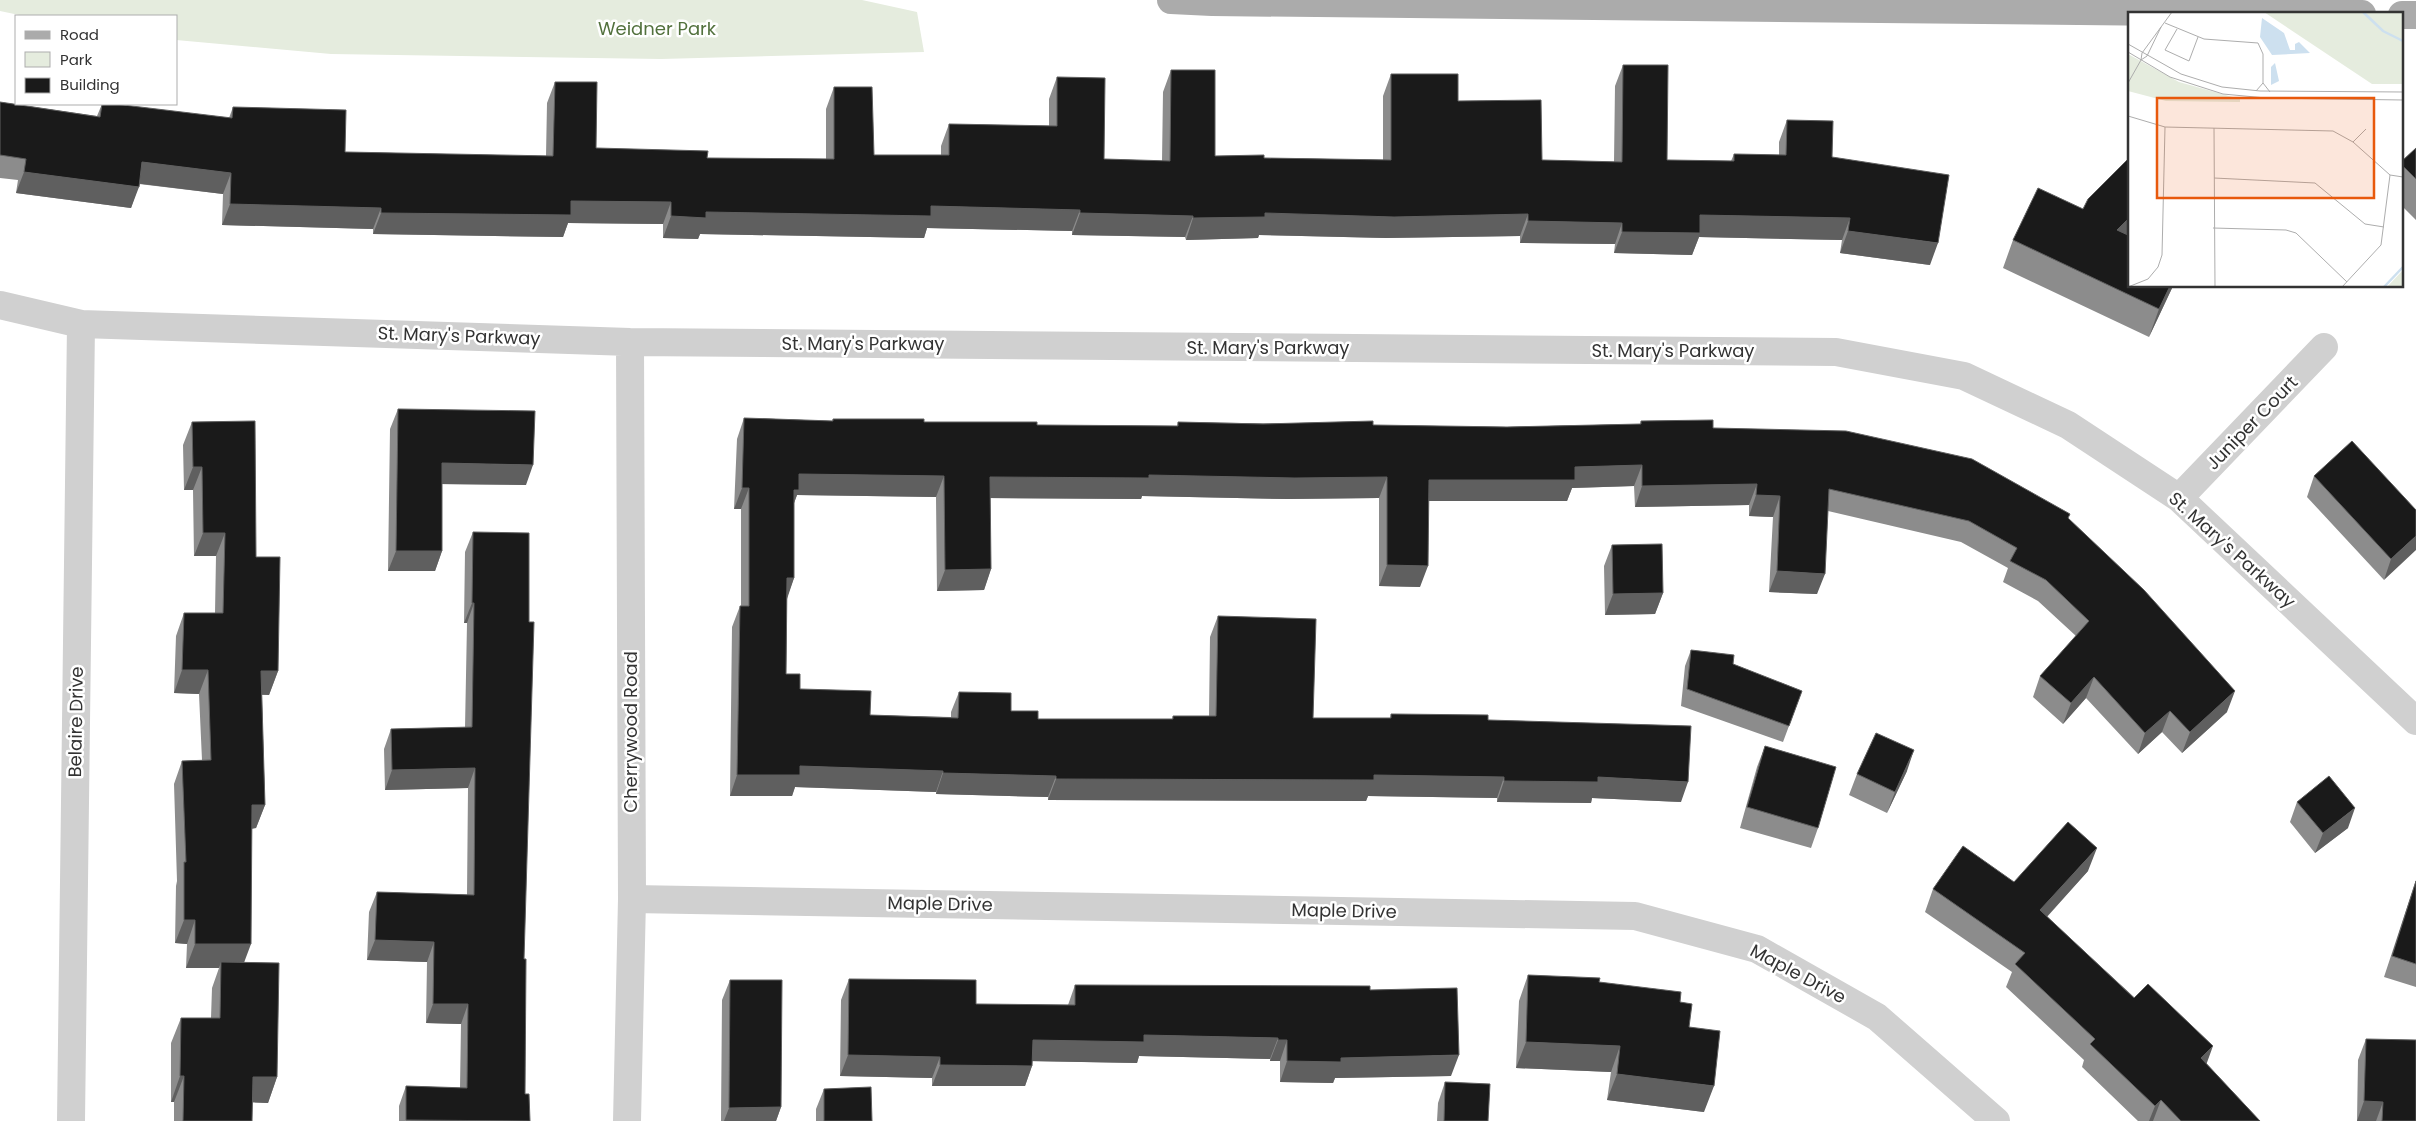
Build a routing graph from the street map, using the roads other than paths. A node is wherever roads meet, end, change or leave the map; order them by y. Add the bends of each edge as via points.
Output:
1 (1171, 0) edge
2 (2170, 12) edge
3 (0, 305) edge
4 (81, 324) junction
5 (630, 342) junction
6 (2324, 347) dead end
7 (2179, 498) junction
8 (2416, 721) edge
9 (632, 899) junction
10 (71, 1121) edge
11 (627, 1121) edge
12 (1996, 1121) edge

1 - 2 main road
3 - 4 street, St. Mary's Parkway
4 - 5 street, St. Mary's Parkway
4 - 10 street, Belaire Drive
5 - 7 street, St. Mary's Parkway via 1836,352 1964,376 2068,425
5 - 9 street, Cherrywood Road
6 - 7 street, Juniper Court
7 - 8 street, St. Mary's Parkway
9 - 11 street, Cherrywood Road
9 - 12 street, Maple Drive via 1635,916 1758,949 1877,1017

